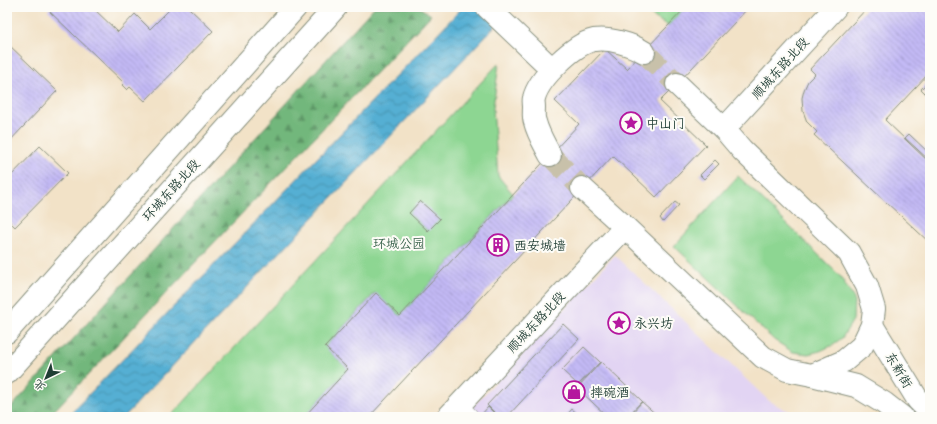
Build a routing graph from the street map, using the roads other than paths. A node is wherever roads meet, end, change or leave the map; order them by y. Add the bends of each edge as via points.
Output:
1 (296, 7) edge
2 (336, 7) edge
3 (487, 7) edge
4 (836, 7) edge
5 (644, 52) tunnel mouth
6 (552, 69) junction
7 (677, 84) tunnel mouth
8 (724, 129) junction
9 (550, 155) tunnel mouth
10 (582, 188) tunnel mouth
11 (625, 227) junction
12 (872, 325) junction
13 (7, 332) edge
14 (7, 373) edge
15 (812, 375) junction
16 (930, 412) edge
17 (458, 413) edge
18 (902, 417) edge

1 - 13 main road
2 - 14 main road, 环城东路北段
3 - 6 main road
4 - 8 main road, 顺城东路北段
5 - 6 main road via 611,40 593,40 574,49
6 - 9 main road via 534,98 534,121
7 - 8 main road
8 - 12 main road via 742,150 849,253 867,286 874,309
10 - 11 main road
11 - 15 main road via 763,357 787,370
11 - 17 main road, 顺城东路北段
12 - 15 main road via 862,346 844,361
12 - 16 main road, 东新街 via 918,400
15 - 18 main road via 856,386

